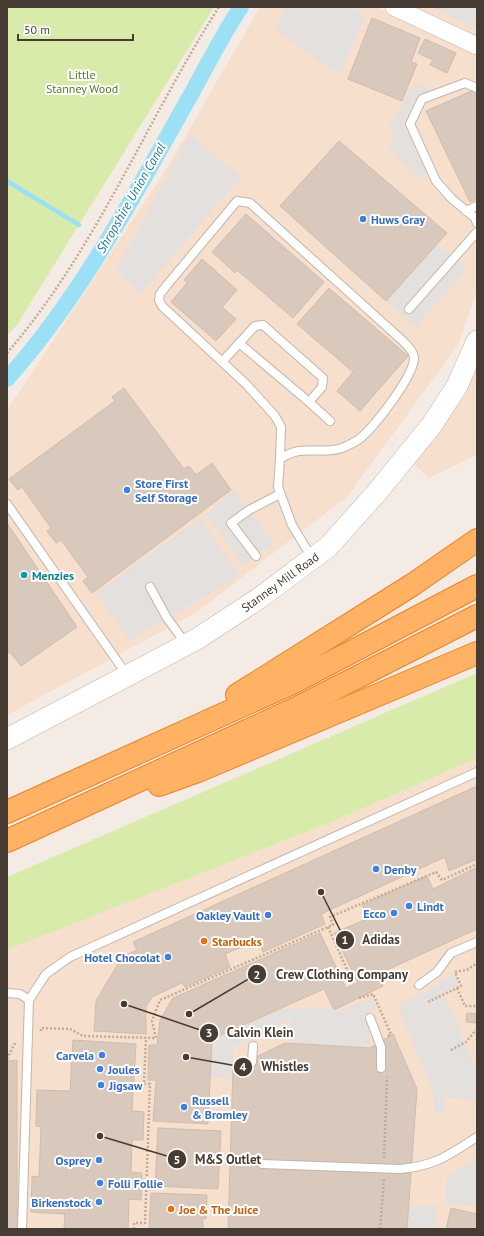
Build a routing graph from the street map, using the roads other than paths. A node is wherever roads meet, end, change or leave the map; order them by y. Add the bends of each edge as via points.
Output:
1 (394, 7) edge
2 (477, 46) edge
3 (477, 88) edge
4 (477, 206) edge
5 (466, 211) junction
6 (477, 224) edge
7 (477, 232) edge
8 (409, 309) dead end
9 (477, 341) edge
10 (239, 343) junction
11 (222, 362) junction
12 (309, 402) junction
13 (330, 421) dead end
14 (280, 459) junction
15 (280, 494) junction
16 (7, 504) edge
17 (477, 540) edge
18 (256, 556) dead end
19 (312, 558) junction
20 (477, 586) edge
21 (150, 587) dead end
22 (477, 616) edge
23 (186, 644) junction
24 (477, 653) edge
25 (128, 675) junction
26 (7, 739) edge
27 (159, 742) junction
28 (477, 772) edge
29 (7, 812) edge
30 (35, 828) junction
31 (7, 840) edge
32 (477, 942) edge
33 (419, 985) dead end
34 (7, 993) edge
35 (29, 1000) junction
36 (370, 1018) dead end
37 (253, 1046) dead end
38 (252, 1062) dead end
39 (384, 1070) road end
40 (477, 1137) edge
41 (262, 1164) dead end
42 (22, 1229) edge

1 - 2 street
3 - 5 lane via 466,83 422,99 410,124 436,181
4 - 5 lane
5 - 6 lane
7 - 8 lane
9 - 19 street, Stanney Mill Road via 457,386 431,426 328,547
10 - 11 lane
10 - 12 lane
10 - 12 lane via 255,326 262,326 323,378 322,387
11 - 14 lane via 275,416 280,427
11 - 14 lane via 162,306 159,300 160,294 180,267 237,201 250,204 412,350 413,365 404,384 379,418 358,439 341,448 298,451
12 - 13 lane
14 - 15 lane
15 - 18 lane via 249,510 231,523
15 - 19 lane via 292,525
16 - 25 lane
17 - 27 highway via 412,585 260,682
19 - 23 street, Stanney Mill Road via 258,599
20 - 27 highway via 290,684
21 - 23 lane via 167,618
22 - 30 highway via 297,708
23 - 25 street, Stanney Mill Road
24 - 30 highway via 198,771
25 - 26 street, Stanney Mill Road
27 - 29 highway
28 - 35 lane via 70,957 46,974
30 - 31 highway
32 - 33 lane via 451,953 437,972
34 - 35 lane via 20,994
35 - 42 lane
36 - 39 lane via 381,1047
37 - 38 lane
40 - 41 lane via 441,1160 400,1170

